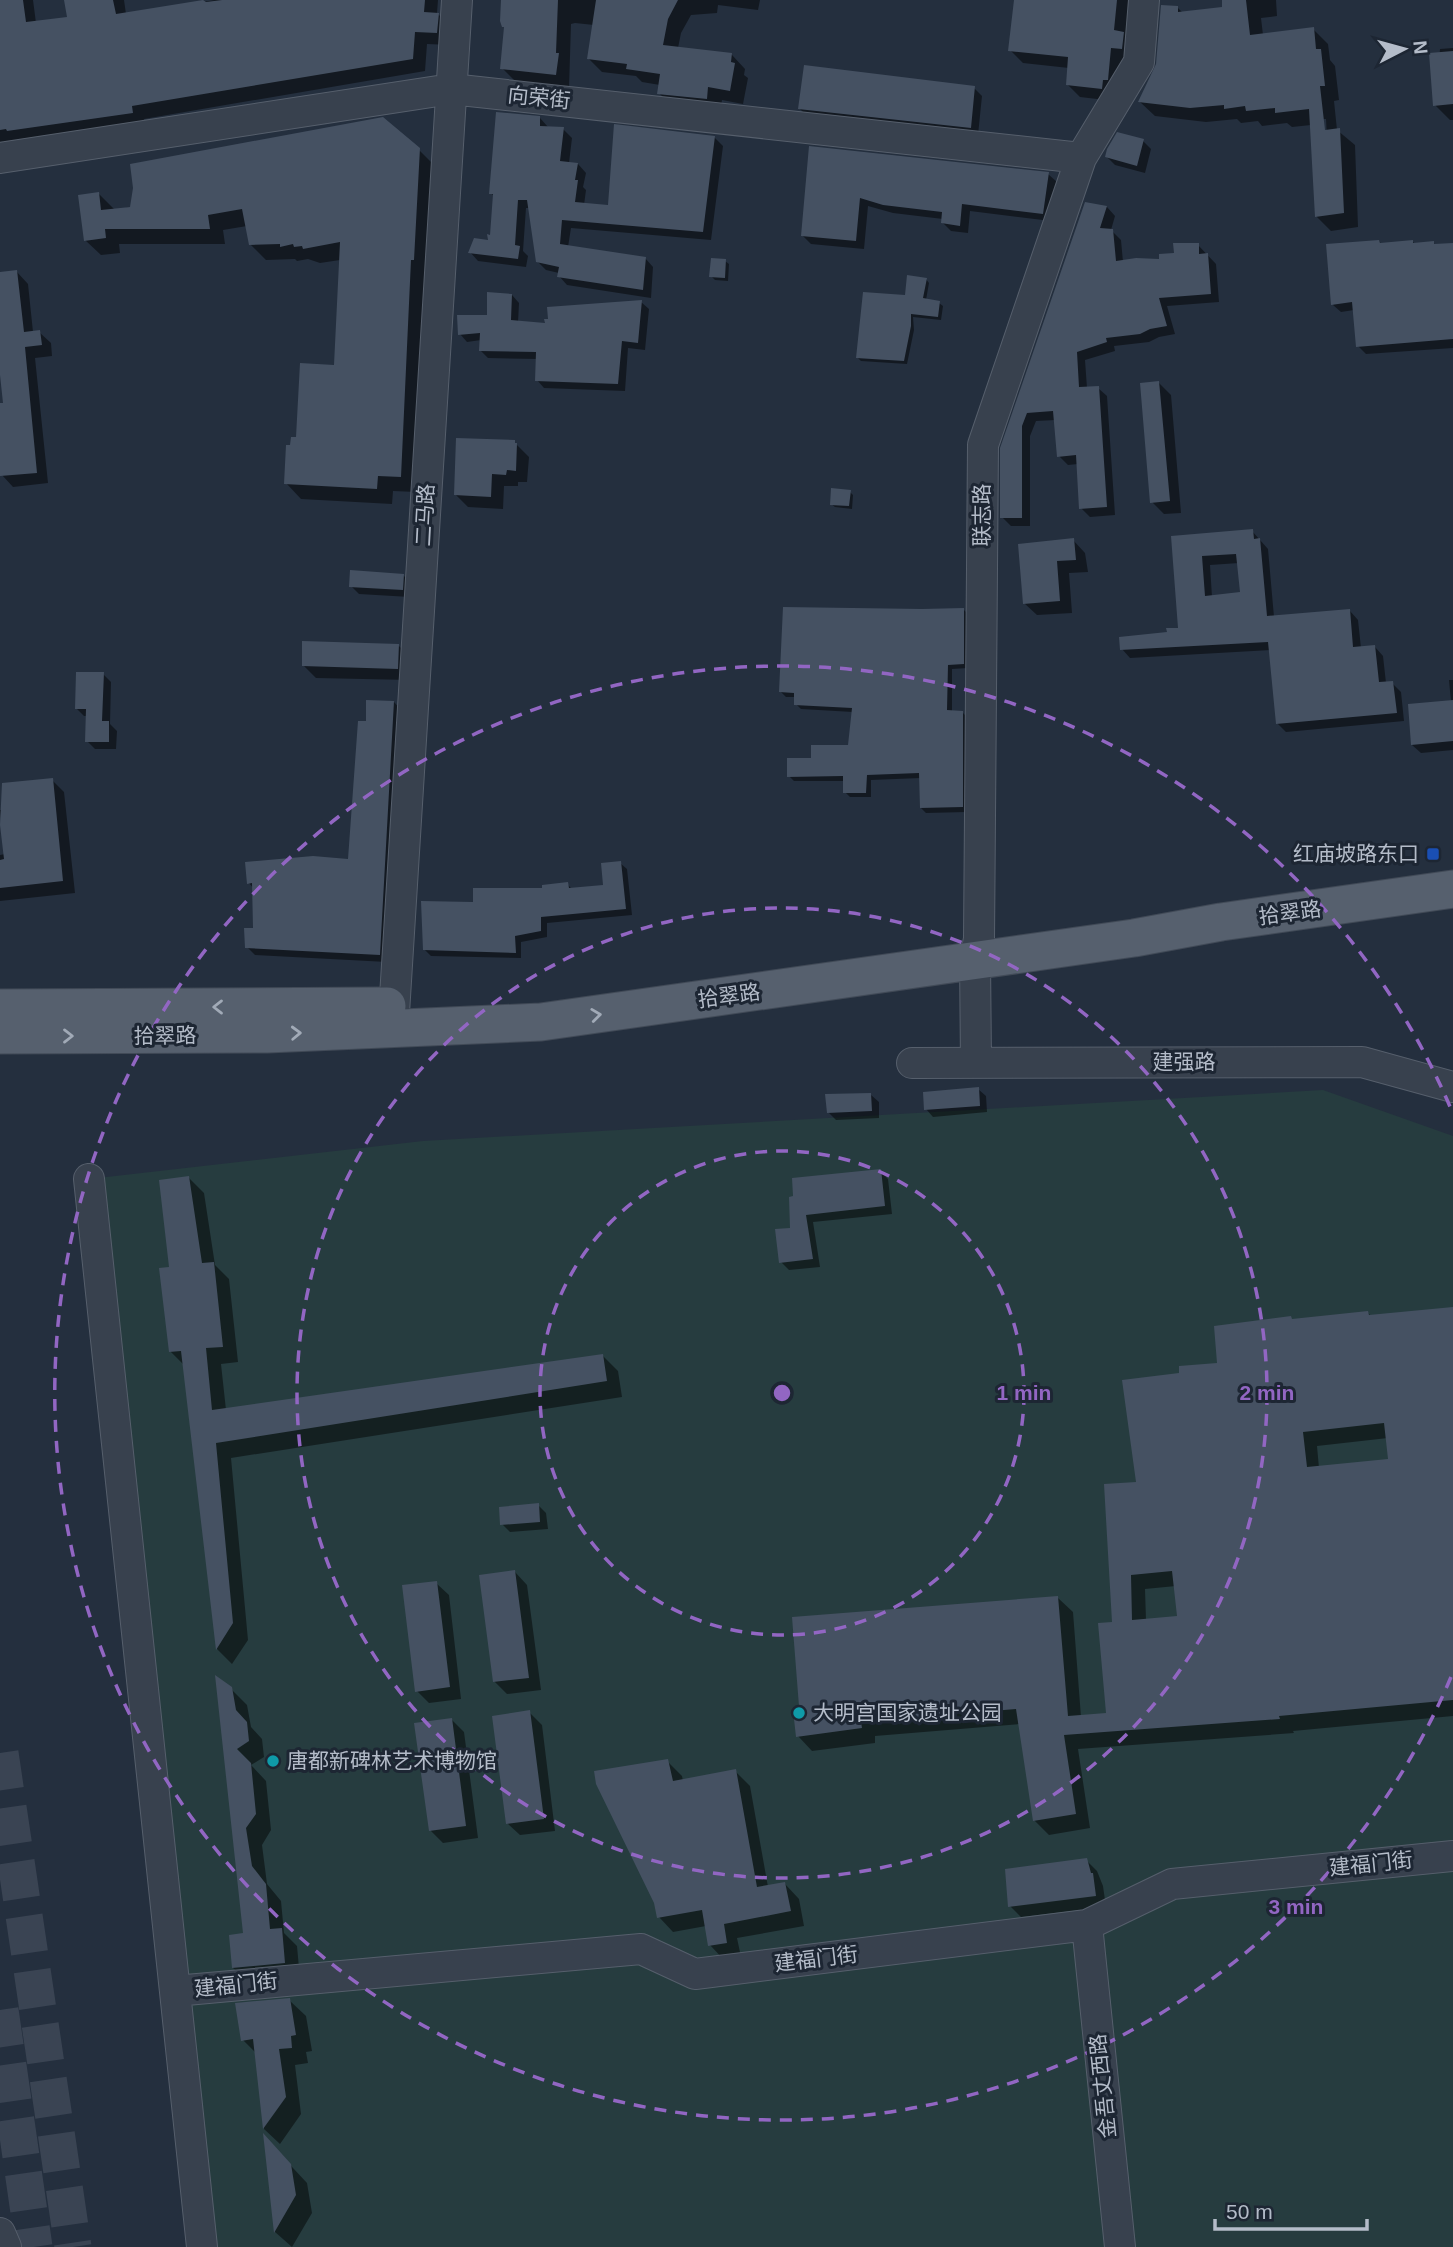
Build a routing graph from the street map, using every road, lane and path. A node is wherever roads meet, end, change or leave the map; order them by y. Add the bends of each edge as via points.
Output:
1 (457, 0) edge
2 (1144, 0) edge
3 (451, 89) junction
4 (0, 158) edge
5 (1082, 158) junction
6 (1453, 869) edge
7 (1453, 889) edge
8 (977, 949) junction
9 (0, 1008) edge
10 (394, 1018) junction
11 (0, 1035) edge
12 (976, 1062) junction
13 (912, 1063) dead end
14 (1453, 1087) edge
15 (89, 1179) dead end
16 (1453, 1856) edge
17 (1087, 1925) junction
18 (175, 1991) junction
19 (0, 2234) edge
20 (6, 2247) edge
21 (202, 2247) edge
22 (1120, 2247) edge

1 - 3 street, 二马路
2 - 5 street, 联志路 via 1139,62
3 - 4 street, 向荣街
3 - 5 street, 向荣街
3 - 10 street, 二马路
5 - 8 street, 联志路 via 982,445
6 - 8 main road, 拾翠路 via 1218,901
7 - 8 main road, 拾翠路 via 1134,938
8 - 10 main road, 拾翠路
8 - 12 street, 联志路
10 -> 9 main road, 拾翠路
11 -> 10 main road, 拾翠路 via 133,1036
12 - 13 street, 建强路
12 - 14 street, 建强路 via 1362,1062
15 - 18 street
16 - 17 street, 建福门街 via 1172,1884
17 - 18 street, 建福门街 via 695,1974 641,1949
17 - 22 street, 金吾丈西路
18 - 21 street
19 - 20 street

